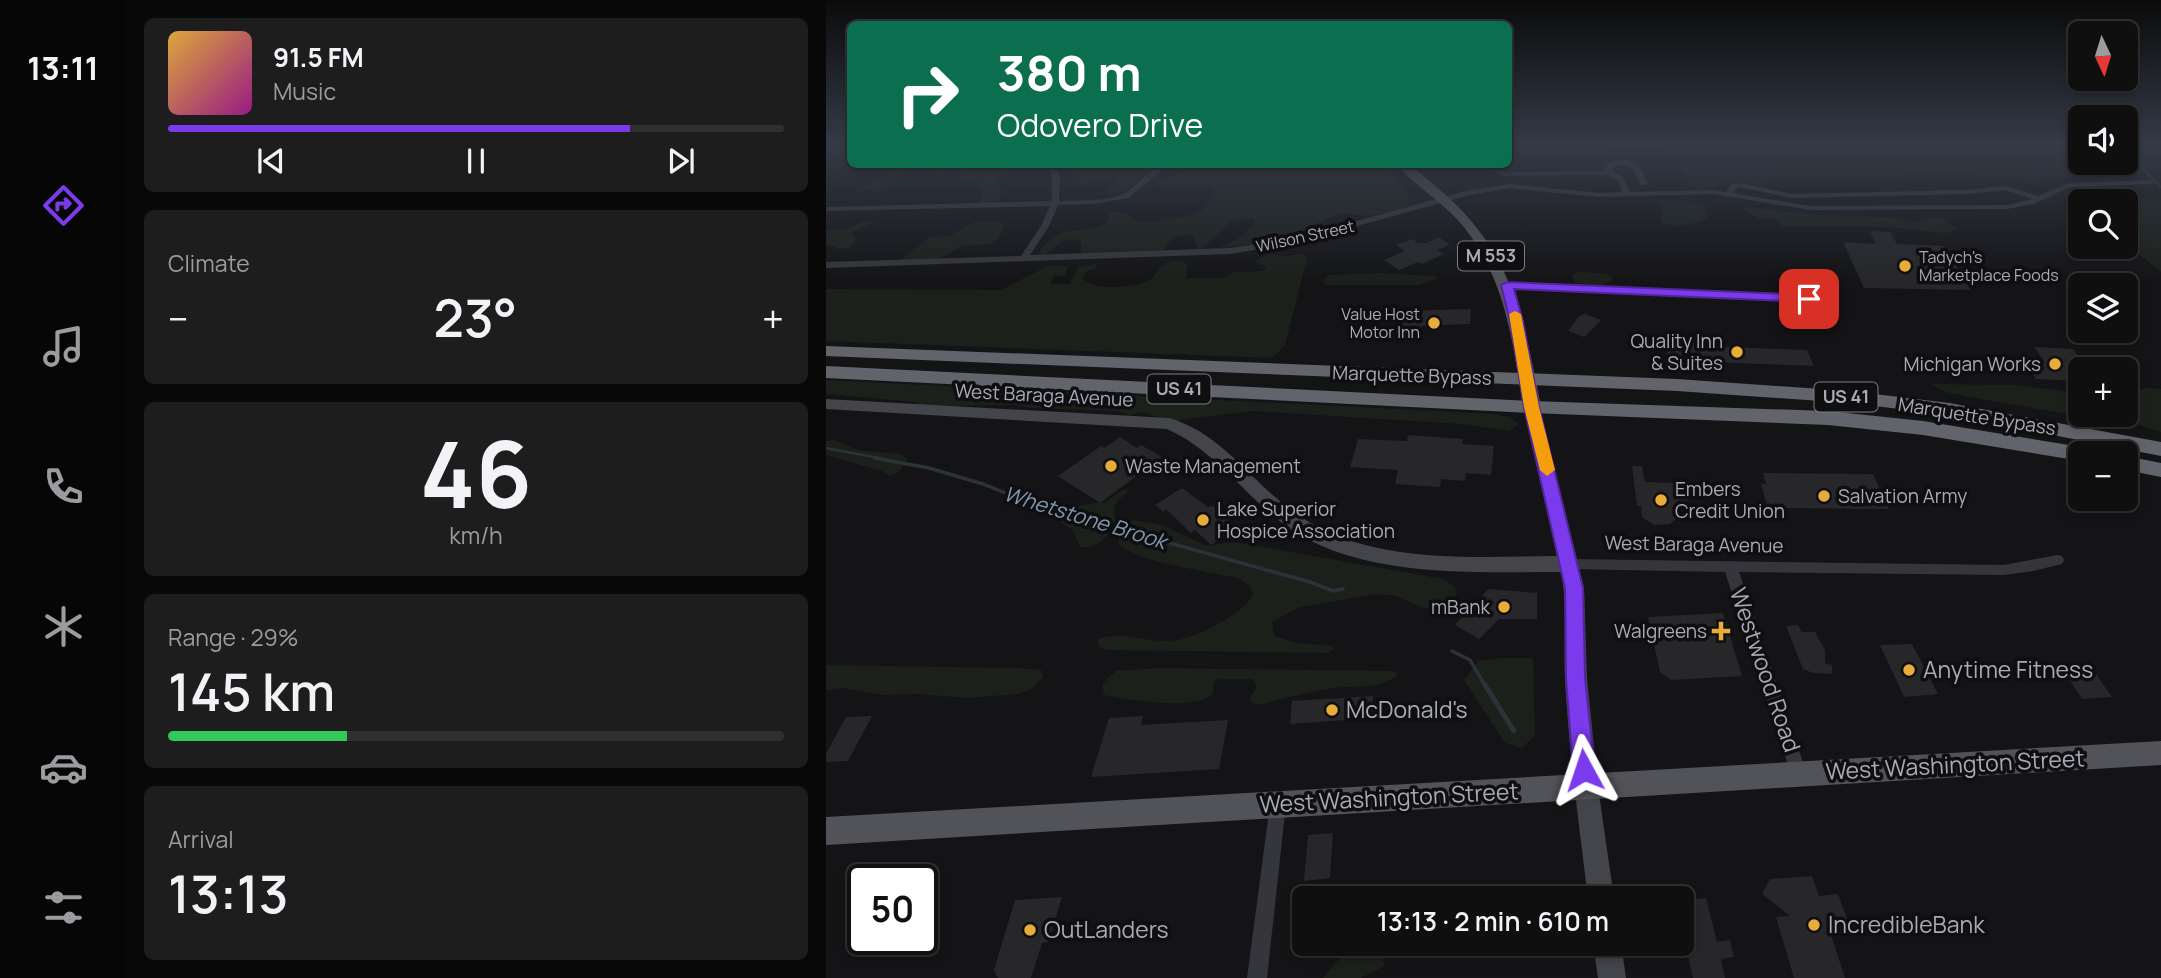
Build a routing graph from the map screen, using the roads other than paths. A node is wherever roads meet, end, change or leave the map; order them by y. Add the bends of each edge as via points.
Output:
1 (1056, 191) edge
2 (1130, 191) edge
3 (1431, 191) edge
4 (1489, 191) edge
5 (1553, 191) edge
6 (1626, 191) edge
7 (1731, 191) edge
8 (1767, 191) edge
9 (1975, 191) edge
10 (2021, 191) edge
11 (2056, 191) edge
12 (1628, 194) junction
13 (1728, 194) junction
14 (2038, 198) junction
15 (1443, 201) junction
16 (1056, 204) junction
17 (826, 209) edge
18 (1023, 259) junction
19 (826, 265) edge
20 (1507, 285) junction
21 (1828, 299) dead end
22 (826, 351) edge
23 (1306, 371) junction
24 (826, 372) edge
25 (1527, 380) junction
26 (1770, 392) junction
27 (1276, 394) junction
28 (826, 404) edge
29 (1532, 407) junction
30 (1748, 415) junction
31 (2161, 449) edge
32 (2068, 452) edge
33 (2138, 465) edge
34 (2161, 470) edge
35 (2057, 560) dead end
36 (1570, 564) junction
37 (1730, 566) junction
38 (2161, 753) edge
39 (1799, 774) junction
40 (1586, 787) junction
41 (1278, 804) junction
42 (826, 831) edge
43 (1599, 886) edge
44 (1609, 956) edge
45 (1257, 978) edge
46 (1612, 978) edge

1 - 16 street
2 - 16 street via 1120,198
3 - 15 main road, M 553
4 - 15 street, Wilson Street
5 - 12 street, Wilson Street
6 - 12 street
7 - 13 street
8 - 9 street via 1792,196
10 - 14 street
11 - 14 street, Wilson Street
12 - 13 street, Wilson Street
13 - 14 street, Wilson Street via 1823,209 2007,207
15 - 18 street, Wilson Street via 1291,241 1230,251
15 - 20 main road, M 553 via 1476,234
16 - 17 street
16 - 18 street
18 - 19 street, Wilson Street
20 - 21 street
20 - 25 main road, M 553
22 - 23 highway, Marquette Bypass / US 41
23 - 25 highway, Marquette Bypass / US 41
23 - 27 highway via 1278,379 1273,386
24 - 27 highway, Marquette Bypass / US 41
25 - 26 highway, Marquette Bypass / US 41
25 - 29 main road, M 553
26 - 30 highway via 1776,407
26 - 31 highway, Marquette Bypass / US 41 via 1949,408
27 - 29 highway, Marquette Bypass / US 41
28 - 36 street, West Baraga Avenue via 1169,424 1205,443 1292,521 1329,542 1421,560
29 - 30 highway, Marquette Bypass / US 41
29 - 36 street
30 - 32 highway, Marquette Bypass / US 41 via 1923,428
33 - 34 highway
35 - 37 street, West Baraga Avenue via 2004,569
36 - 37 street, West Baraga Avenue
36 - 40 street
37 - 39 street, Westwood Road
38 - 39 main road, West Washington Street
39 - 40 main road, West Washington Street
40 - 41 main road, West Washington Street
40 - 43 street
41 - 42 main road, West Washington Street
41 - 45 street
44 - 46 street

